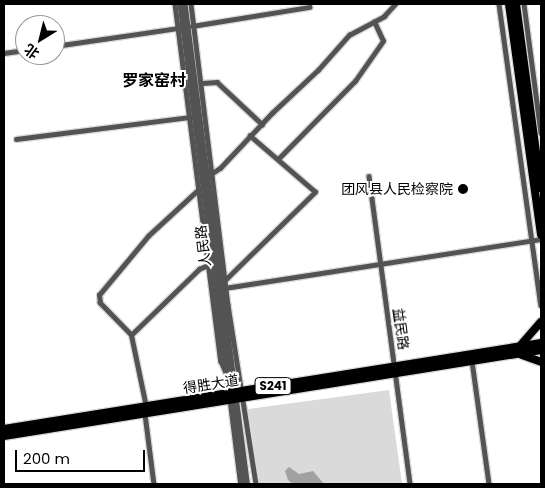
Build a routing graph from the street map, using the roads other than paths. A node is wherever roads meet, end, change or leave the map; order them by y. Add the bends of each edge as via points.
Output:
1 (175, 4) edge
2 (181, 4) edge
3 (185, 4) edge
4 (191, 4) edge
5 (395, 4) edge
6 (499, 4) edge
7 (509, 4) edge
8 (516, 4) edge
9 (524, 4) edge
10 (309, 7) dead end
11 (374, 22) junction
12 (186, 27) junction
13 (65, 45) edge
14 (202, 83) junction
15 (193, 117) junction
16 (262, 124) junction
17 (541, 133) edge
18 (250, 136) junction
19 (16, 139) dead end
20 (278, 159) junction
21 (210, 174) junction
22 (369, 176) dead end
23 (204, 185) junction
24 (541, 188) edge
25 (199, 190) junction
26 (541, 235) edge
27 (541, 239) edge
28 (532, 240) junction
29 (381, 264) junction
30 (208, 265) junction
31 (223, 285) junction
32 (541, 305) edge
33 (541, 322) edge
34 (131, 335) junction
35 (541, 343) edge
36 (519, 350) junction
37 (541, 350) edge
38 (472, 361) junction
39 (541, 362) edge
40 (395, 370) junction
41 (228, 377) junction
42 (236, 396) junction
43 (146, 410) junction
44 (4, 429) edge
45 (4, 436) edge
46 (154, 484) edge
47 (242, 484) edge
48 (247, 484) edge
49 (256, 484) edge
50 (410, 484) edge
51 (489, 484) edge

1 - 12 street
2 - 12 street, 人民路
3 - 12 street, 人民路
4 - 12 street
5 - 11 street
6 - 28 street
7 - 26 main road
8 - 24 main road
9 - 17 street
10 - 12 street
11 - 16 street via 348,35 318,70
11 - 20 street via 383,41 355,81
12 - 13 street
12 - 14 street
12 - 15 street, 人民路
12 - 21 street, 人民路
14 - 16 street via 217,82
14 - 21 street
15 - 19 street
15 - 23 street, 人民路
15 - 25 street
16 - 18 street
18 - 20 street
18 - 21 street
20 - 31 street via 315,192
21 - 31 street, 人民路
22 - 29 street, 益民路
23 - 25 street
23 - 41 street, 人民路
25 - 30 street
25 - 34 street via 148,236 99,295 100,303
27 - 28 street
28 - 29 street
28 - 32 street
29 - 31 street
29 - 40 street, 益民路
30 - 34 street
30 - 41 street via 221,361
31 - 42 street, 人民路
33 - 36 main road
34 - 43 street
35 - 36 main road, 得胜大道 / S241
36 - 37 main road, 得胜大道 / S241
36 - 38 main road, 得胜大道 / S241
36 - 39 main road
36 - 40 main road, 得胜大道 / S241
38 - 40 main road, 得胜大道 / S241
38 - 51 street
40 - 42 main road, 得胜大道 / S241
40 - 50 street, 益民路
41 - 42 street, 人民路
42 - 43 main road, 得胜大道 / S241
42 - 47 street, 人民路
42 - 48 street, 人民路
42 - 49 street
43 - 44 main road, 得胜大道 / S241
43 - 45 main road, 得胜大道 / S241
43 - 46 street

